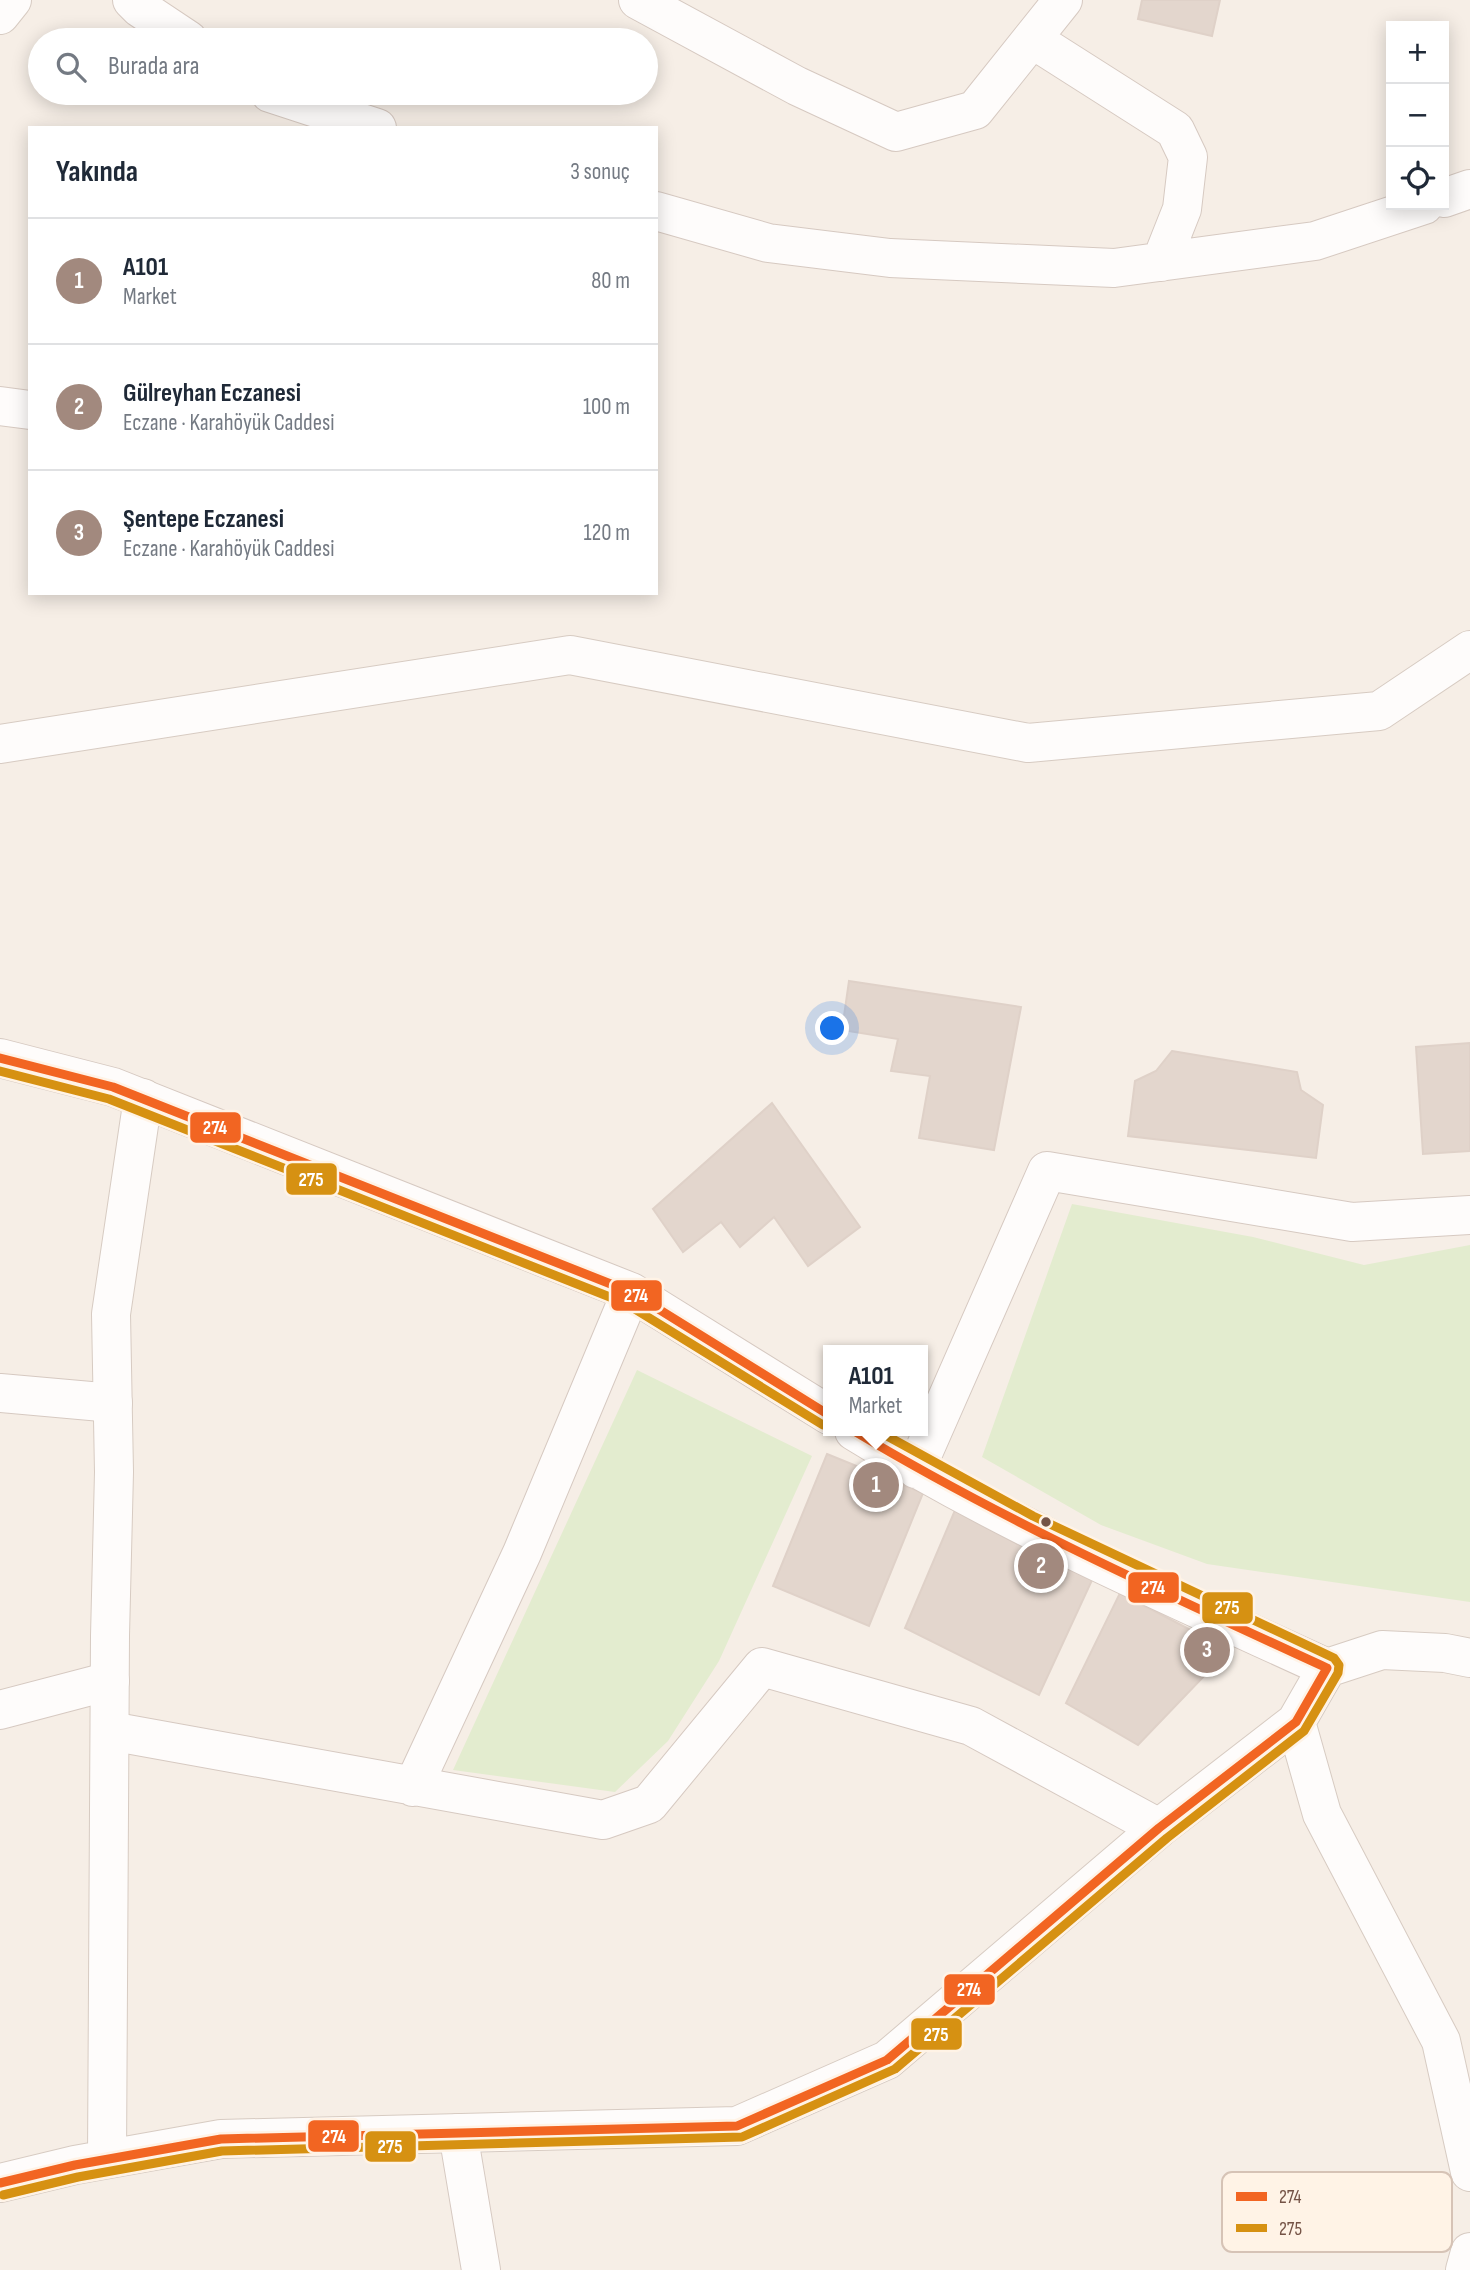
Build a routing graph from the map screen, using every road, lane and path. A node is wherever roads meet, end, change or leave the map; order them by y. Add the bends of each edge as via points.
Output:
1 (12, 0) edge
2 (132, 0) edge
3 (638, 0) edge
4 (1063, 0) edge
5 (0, 15) edge
6 (170, 28) edge
7 (1032, 39) junction
8 (307, 105) edge
9 (371, 126) edge
10 (1470, 189) edge
11 (1449, 196) edge
12 (1408, 210) edge
13 (658, 212) edge
14 (1161, 262) junction
15 (0, 407) edge
16 (28, 410) edge
17 (1470, 650) edge
18 (0, 744) edge
19 (0, 1058) edge
20 (143, 1098) junction
21 (1470, 1215) edge
22 (631, 1292) junction
23 (0, 1393) edge
24 (113, 1403) junction
25 (823, 1411) edge
26 (862, 1436) edge
27 (916, 1469) junction
28 (1470, 1658) edge
29 (1326, 1668) junction
30 (110, 1681) junction
31 (0, 1710) edge
32 (1296, 1722) junction
33 (110, 1731) junction
34 (413, 1787) junction
35 (1159, 1828) junction
36 (458, 2133) junction
37 (107, 2159) junction
38 (1470, 2172) edge
39 (0, 2183) edge
40 (1470, 2252) edge
41 (481, 2270) edge
42 (1465, 2270) edge

1 - 5 street
2 - 6 street
3 - 7 street via 797,86 896,132 975,110
4 - 7 street
7 - 14 street via 1175,130 1188,157 1182,209
8 - 9 street
10 - 11 street
12 - 14 street via 1315,241
13 - 14 street via 768,243 890,258 1114,268
15 - 16 street
17 - 18 street via 1379,711 1028,743 570,655
19 - 20 street
20 - 22 street
20 - 24 street via 111,1314
21 - 27 street via 1352,1222 1047,1171
22 - 25 street
22 - 34 street via 522,1553
23 - 24 street
24 - 30 street
26 - 27 street
27 - 29 street via 1098,1563
28 - 29 street via 1382,1650
29 - 32 street
30 - 31 street
30 - 33 street
32 - 35 street
32 - 38 street via 1322,1814 1441,2041
33 - 34 street
33 - 37 street
34 - 35 street via 603,1820 649,1804 762,1667 971,1726
35 - 36 street via 887,2060 737,2126
36 - 37 street via 221,2139
36 - 41 street
37 - 39 street
40 - 42 street

